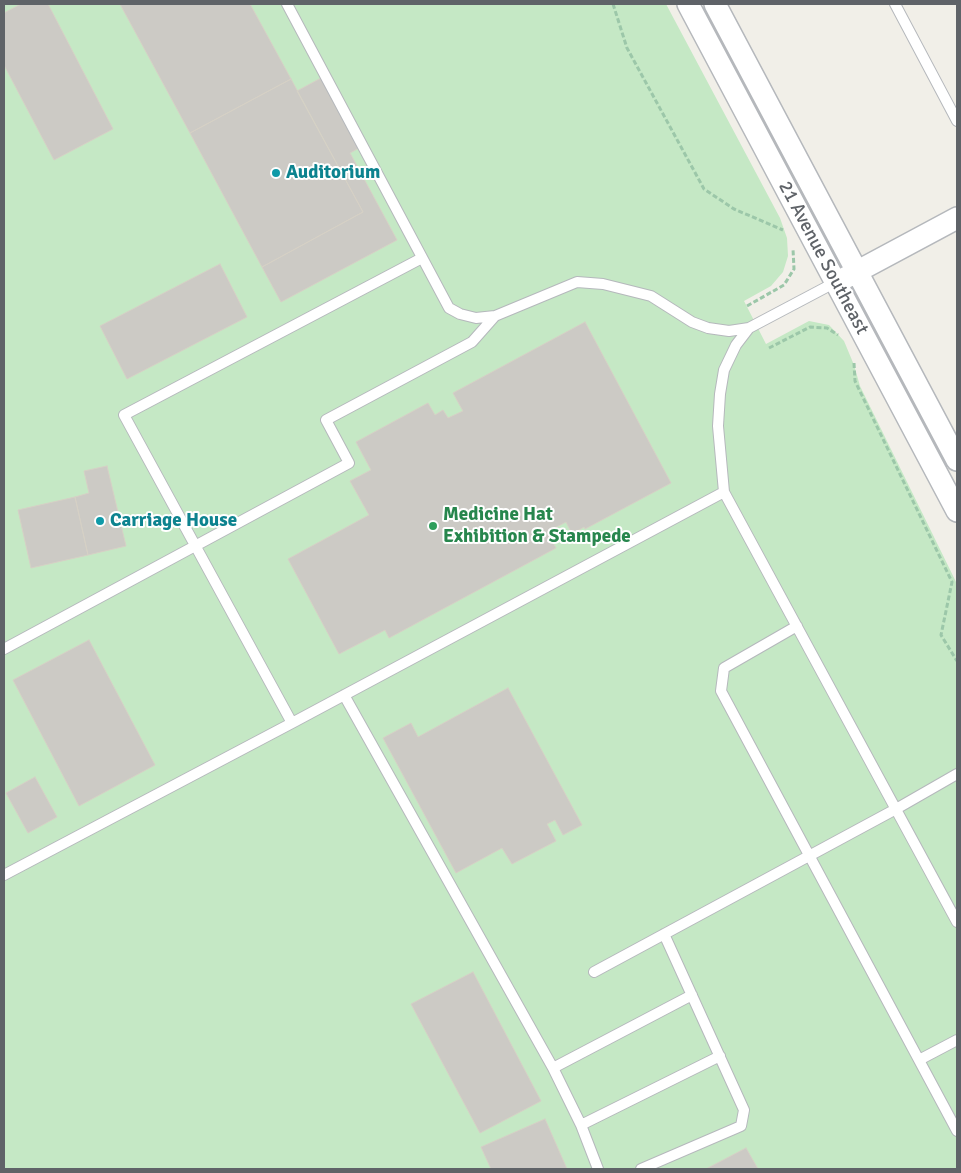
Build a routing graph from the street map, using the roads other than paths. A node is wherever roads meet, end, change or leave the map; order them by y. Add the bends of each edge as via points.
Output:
1 (287, 4) edge
2 (688, 4) edge
3 (714, 4) edge
4 (895, 4) edge
5 (957, 121) edge
6 (957, 218) edge
7 (422, 258) junction
8 (857, 271) junction
9 (836, 282) junction
10 (495, 316) junction
11 (749, 328) junction
12 (957, 460) edge
13 (724, 492) junction
14 (957, 511) edge
15 (195, 545) junction
16 (797, 626) junction
17 (4, 649) edge
18 (344, 696) junction
19 (292, 723) junction
20 (957, 774) edge
21 (896, 809) junction
22 (809, 856) junction
23 (4, 874) edge
24 (957, 922) edge
25 (664, 934) junction
26 (594, 972) dead end
27 (692, 995) junction
28 (957, 1040) edge
29 (720, 1056) junction
30 (919, 1060) junction
31 (553, 1068) junction
32 (581, 1125) junction
33 (957, 1130) edge
34 (598, 1169) edge
35 (641, 1169) edge

1 - 7 lane
2 - 9 street, 21 Avenue Southeast
3 - 8 street, 21 Avenue Southeast
4 - 5 lane
6 - 8 street
7 - 10 lane via 449,308 476,318
7 - 15 lane via 124,415
8 - 9 street
8 - 12 street, 21 Avenue Southeast
9 - 11 lane
9 - 14 street, 21 Avenue Southeast
10 - 11 lane via 577,282 603,284 651,296 692,322 708,328 729,331
10 - 15 lane via 472,342 326,420 349,463
11 - 13 lane via 724,370 720,394 718,426
13 - 16 lane
13 - 18 lane
15 - 17 lane
15 - 19 lane
16 - 21 lane
16 - 22 lane via 724,668 721,691
18 - 19 lane
18 - 31 lane
19 - 23 lane
20 - 21 lane
21 - 22 lane
21 - 24 lane
22 - 25 lane
22 - 30 lane
25 - 26 lane
25 - 27 lane
27 - 29 lane
27 - 31 lane
28 - 30 lane
29 - 32 lane
29 - 35 lane via 744,1110 741,1126
30 - 33 lane
31 - 32 lane
32 - 34 lane

